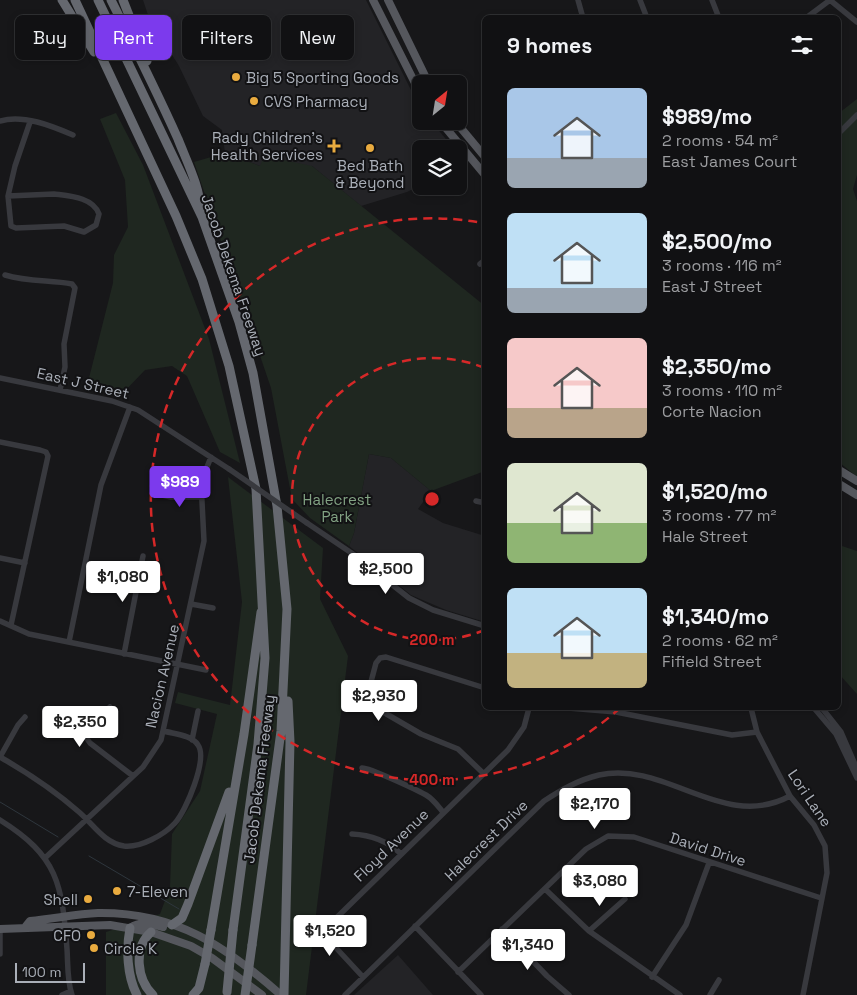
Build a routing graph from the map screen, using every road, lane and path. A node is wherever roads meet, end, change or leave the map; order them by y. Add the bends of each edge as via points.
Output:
1 (62, 0) edge
2 (75, 0) edge
3 (98, 0) edge
4 (111, 0) edge
5 (123, 0) edge
6 (374, 0) edge
7 (388, 0) edge
8 (578, 0) edge
9 (640, 0) edge
10 (712, 0) edge
11 (830, 0) edge
12 (582, 15) edge
13 (646, 15) edge
14 (718, 15) edge
15 (810, 15) edge
16 (857, 22) edge
17 (149, 73) junction
18 (425, 75) edge
19 (412, 77) edge
20 (116, 88) junction
21 (857, 115) edge
22 (0, 121) edge
23 (30, 122) junction
24 (448, 130) edge
25 (462, 130) edge
26 (841, 131) edge
27 (72, 135) dead end
28 (482, 153) edge
29 (482, 171) edge
30 (8, 196) junction
31 (202, 217) junction
32 (6, 275) dead end
33 (0, 378) edge
34 (60, 390) junction
35 (130, 407) junction
36 (0, 442) edge
37 (211, 457) junction
38 (841, 471) edge
39 (857, 481) edge
40 (841, 485) edge
41 (162, 495) dead end
42 (857, 496) edge
43 (201, 497) junction
44 (476, 501) dead end
45 (482, 502) edge
46 (143, 556) dead end
47 (0, 558) edge
48 (25, 563) junction
49 (263, 602) junction
50 (191, 604) junction
51 (213, 608) dead end
52 (0, 621) edge
53 (11, 624) junction
54 (482, 625) edge
55 (69, 642) junction
56 (124, 654) junction
57 (285, 656) junction
58 (178, 664) junction
59 (206, 670) dead end
60 (482, 687) edge
61 (110, 708) dead end
62 (528, 710) edge
63 (592, 710) edge
64 (752, 710) edge
65 (816, 710) edge
66 (824, 710) edge
67 (198, 711) dead end
68 (25, 717) dead end
69 (164, 731) junction
70 (757, 732) junction
71 (192, 740) junction
72 (0, 757) edge
73 (362, 768) dead end
74 (857, 769) edge
75 (483, 773) junction
76 (133, 776) junction
77 (236, 776) junction
78 (857, 778) edge
79 (790, 796) junction
80 (444, 812) junction
81 (87, 819) junction
82 (0, 820) edge
83 (352, 834) dead end
84 (400, 854) junction
85 (46, 857) junction
86 (709, 863) junction
87 (545, 889) junction
88 (625, 898) dead end
89 (821, 898) junction
90 (64, 917) junction
91 (172, 925) junction
92 (26, 926) junction
93 (415, 926) junction
94 (65, 927) junction
95 (130, 928) junction
96 (0, 930) edge
97 (502, 930) junction
98 (589, 931) junction
99 (151, 932) junction
100 (190, 932) junction
101 (0, 954) edge
102 (458, 972) junction
103 (364, 977) junction
104 (652, 978) junction
105 (719, 980) dead end
106 (71, 993) edge
107 (226, 994) edge
108 (62, 995) edge
109 (137, 995) edge
110 (152, 995) edge
111 (193, 995) edge
112 (245, 995) edge
113 (262, 995) edge
114 (282, 995) edge
115 (345, 995) edge
116 (481, 995) edge
117 (569, 995) edge
118 (680, 995) edge
119 (710, 995) edge
120 (803, 995) edge

1 - 20 highway
2 - 20 highway, Jacob Dekema Freeway
3 - 31 highway, Jacob Dekema Freeway
4 - 17 highway
5 - 17 highway
6 - 19 main road
7 - 18 main road
8 - 12 street
9 - 13 street
10 - 14 street
11 - 15 street
11 - 16 street
17 - 31 highway via 201,198
20 - 49 highway, Jacob Dekema Freeway via 176,216 202,280 229,366 256,489
21 - 26 street
22 - 23 street
23 - 27 street via 51,125
23 - 30 street
24 - 29 main road
25 - 28 main road
30 - 30 street via 54,194 74,197 93,204 99,220 94,228 84,232 59,226 16,228 11,226
31 - 57 highway, Jacob Dekema Freeway via 248,356 267,445 278,506 288,609
32 - 34 street via 26,281 72,284 75,288 64,344 65,367
33 - 34 street, East J Street
34 - 35 street, East J Street
35 - 37 street, East J Street via 151,416
35 - 55 street via 101,485
36 - 48 street via 40,450 48,456
37 - 43 street, Nacion Avenue via 202,477
37 - 54 street, East J Street, bridge via 356,556 409,598 432,610
38 - 39 main road
40 - 42 main road
41 - 43 street via 171,498
43 - 50 street, Nacion Avenue via 204,541
44 - 45 street
46 - 56 street
47 - 48 street
48 - 53 street
49 - 77 highway
49 - 107 highway, Jacob Dekema Freeway, bridge via 265,658 258,744
50 - 51 street
50 - 58 street, Nacion Avenue
52 - 53 street
53 - 55 street via 30,634
55 - 56 street
56 - 58 street
57 - 112 highway, Jacob Dekema Freeway, bridge via 281,731
57 - 114 highway via 290,742
58 - 59 street
58 - 69 street, Nacion Avenue
60 - 75 street via 386,657 376,663 368,693 371,704 421,734 458,749
61 - 76 street via 85,736
62 - 75 street, Floyd Avenue via 516,740
63 - 70 street via 732,735
64 - 70 street, Lori Lane
65 - 78 street via 836,734
66 - 74 street via 841,732
67 - 71 street
68 - 72 street
69 - 71 street
69 - 76 street, Nacion Avenue via 151,758
70 - 79 street, Lori Lane
71 - 81 street via 199,746 201,760 184,808 170,828 146,841 123,846 106,839
72 - 81 street via 36,779
73 - 80 street via 368,767 426,795
75 - 80 street, Floyd Avenue
76 - 81 street, Nacion Avenue
77 - 91 highway via 182,918
77 - 111 highway, bridge via 205,964 199,988
79 - 89 street, Lori Lane via 814,825 824,846 827,873
79 - 93 street, Halecrest Drive via 767,806 750,808 635,775 600,775 564,787 544,801
80 - 84 street, Floyd Avenue
81 - 85 street, Nacion Avenue
82 - 85 street via 27,838
83 - 84 street via 382,840
84 - 103 street, Floyd Avenue via 324,932
85 - 90 street via 61,895
86 - 87 street, David Drive via 634,837 608,836 586,848
86 - 89 street, David Drive
86 - 104 street via 686,925
87 - 97 street, David Drive
87 - 98 street
88 - 98 street
89 - 120 street, Lori Lane
90 - 91 main road via 125,914
90 - 92 main road via 30,922
90 - 94 street
91 - 100 main road
92 - 94 main road via 30,929
92 - 96 main road
93 - 102 street
93 - 103 street, Halecrest Drive
94 - 95 main road via 110,925
94 - 106 street
95 - 99 main road
95 - 100 main road via 138,922 145,922
95 - 109 highway via 129,967 132,987
96 - 101 street
97 - 102 street, David Drive
97 - 117 street
98 - 104 street
99 - 110 highway via 144,940 139,963 142,982
99 - 113 main road via 191,946
100 - 114 main road via 219,945
102 - 116 street
103 - 115 street, Halecrest Drive
104 - 118 street
105 - 119 street
106 - 108 street

